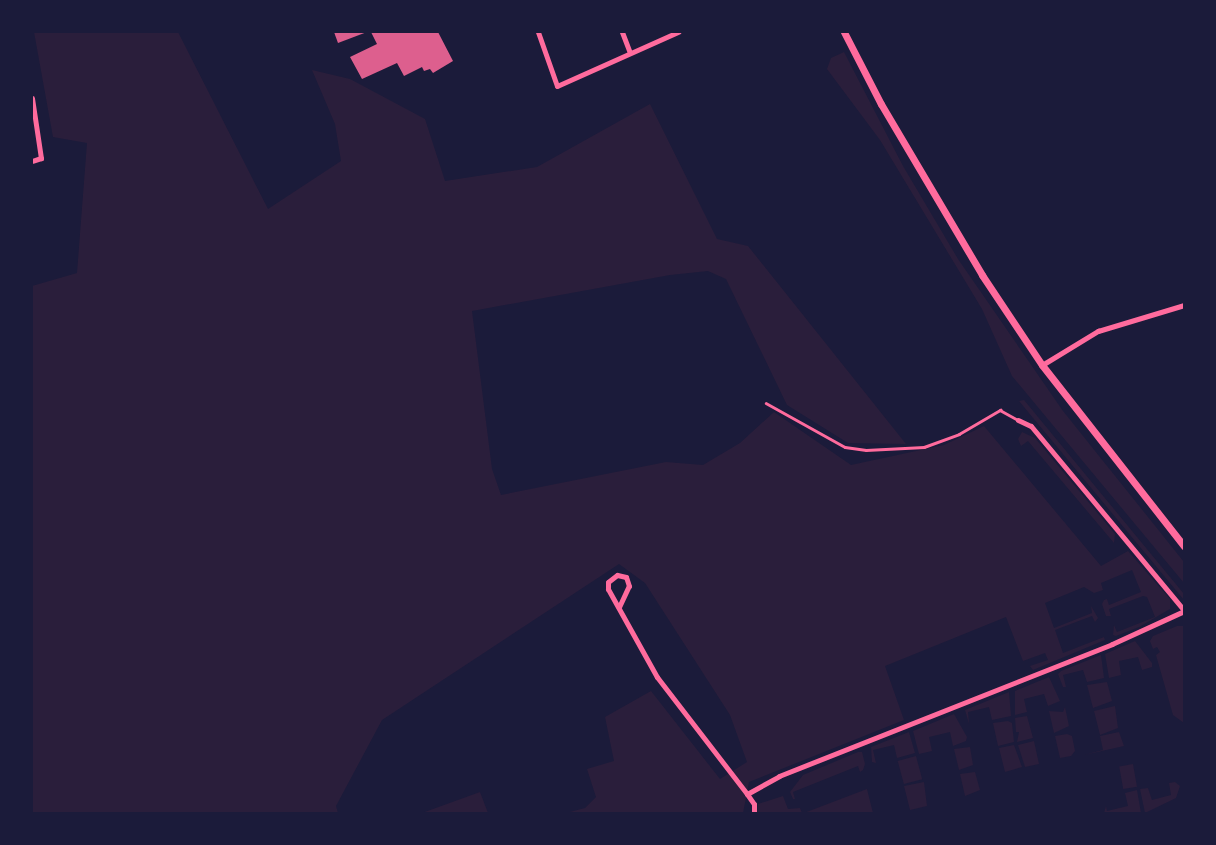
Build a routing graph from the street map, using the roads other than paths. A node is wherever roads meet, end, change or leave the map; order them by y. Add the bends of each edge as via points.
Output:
1 (538, 32) edge
2 (622, 32) edge
3 (678, 32) edge
4 (844, 32) edge
5 (630, 53) junction
6 (32, 99) edge
7 (32, 161) edge
8 (1185, 305) edge
9 (1042, 365) junction
10 (766, 403) dead end
11 (1018, 420) joint
12 (1185, 546) edge
13 (619, 607) junction
14 (1185, 610) edge
15 (747, 794) junction
16 (754, 814) edge

1 - 5 street via 559,85
2 - 5 street
3 - 5 street
4 - 9 main road via 940,208
6 - 7 street via 41,158
8 - 9 street via 1098,331
9 - 12 main road
10 - 11 lane via 845,447 866,450 925,447 1000,410
11 - 14 street via 1031,426
13 - 13 street via 608,589 608,582 617,575 626,578 629,586
13 - 15 street via 657,677
14 - 15 street via 1164,623 779,775
15 - 16 street

